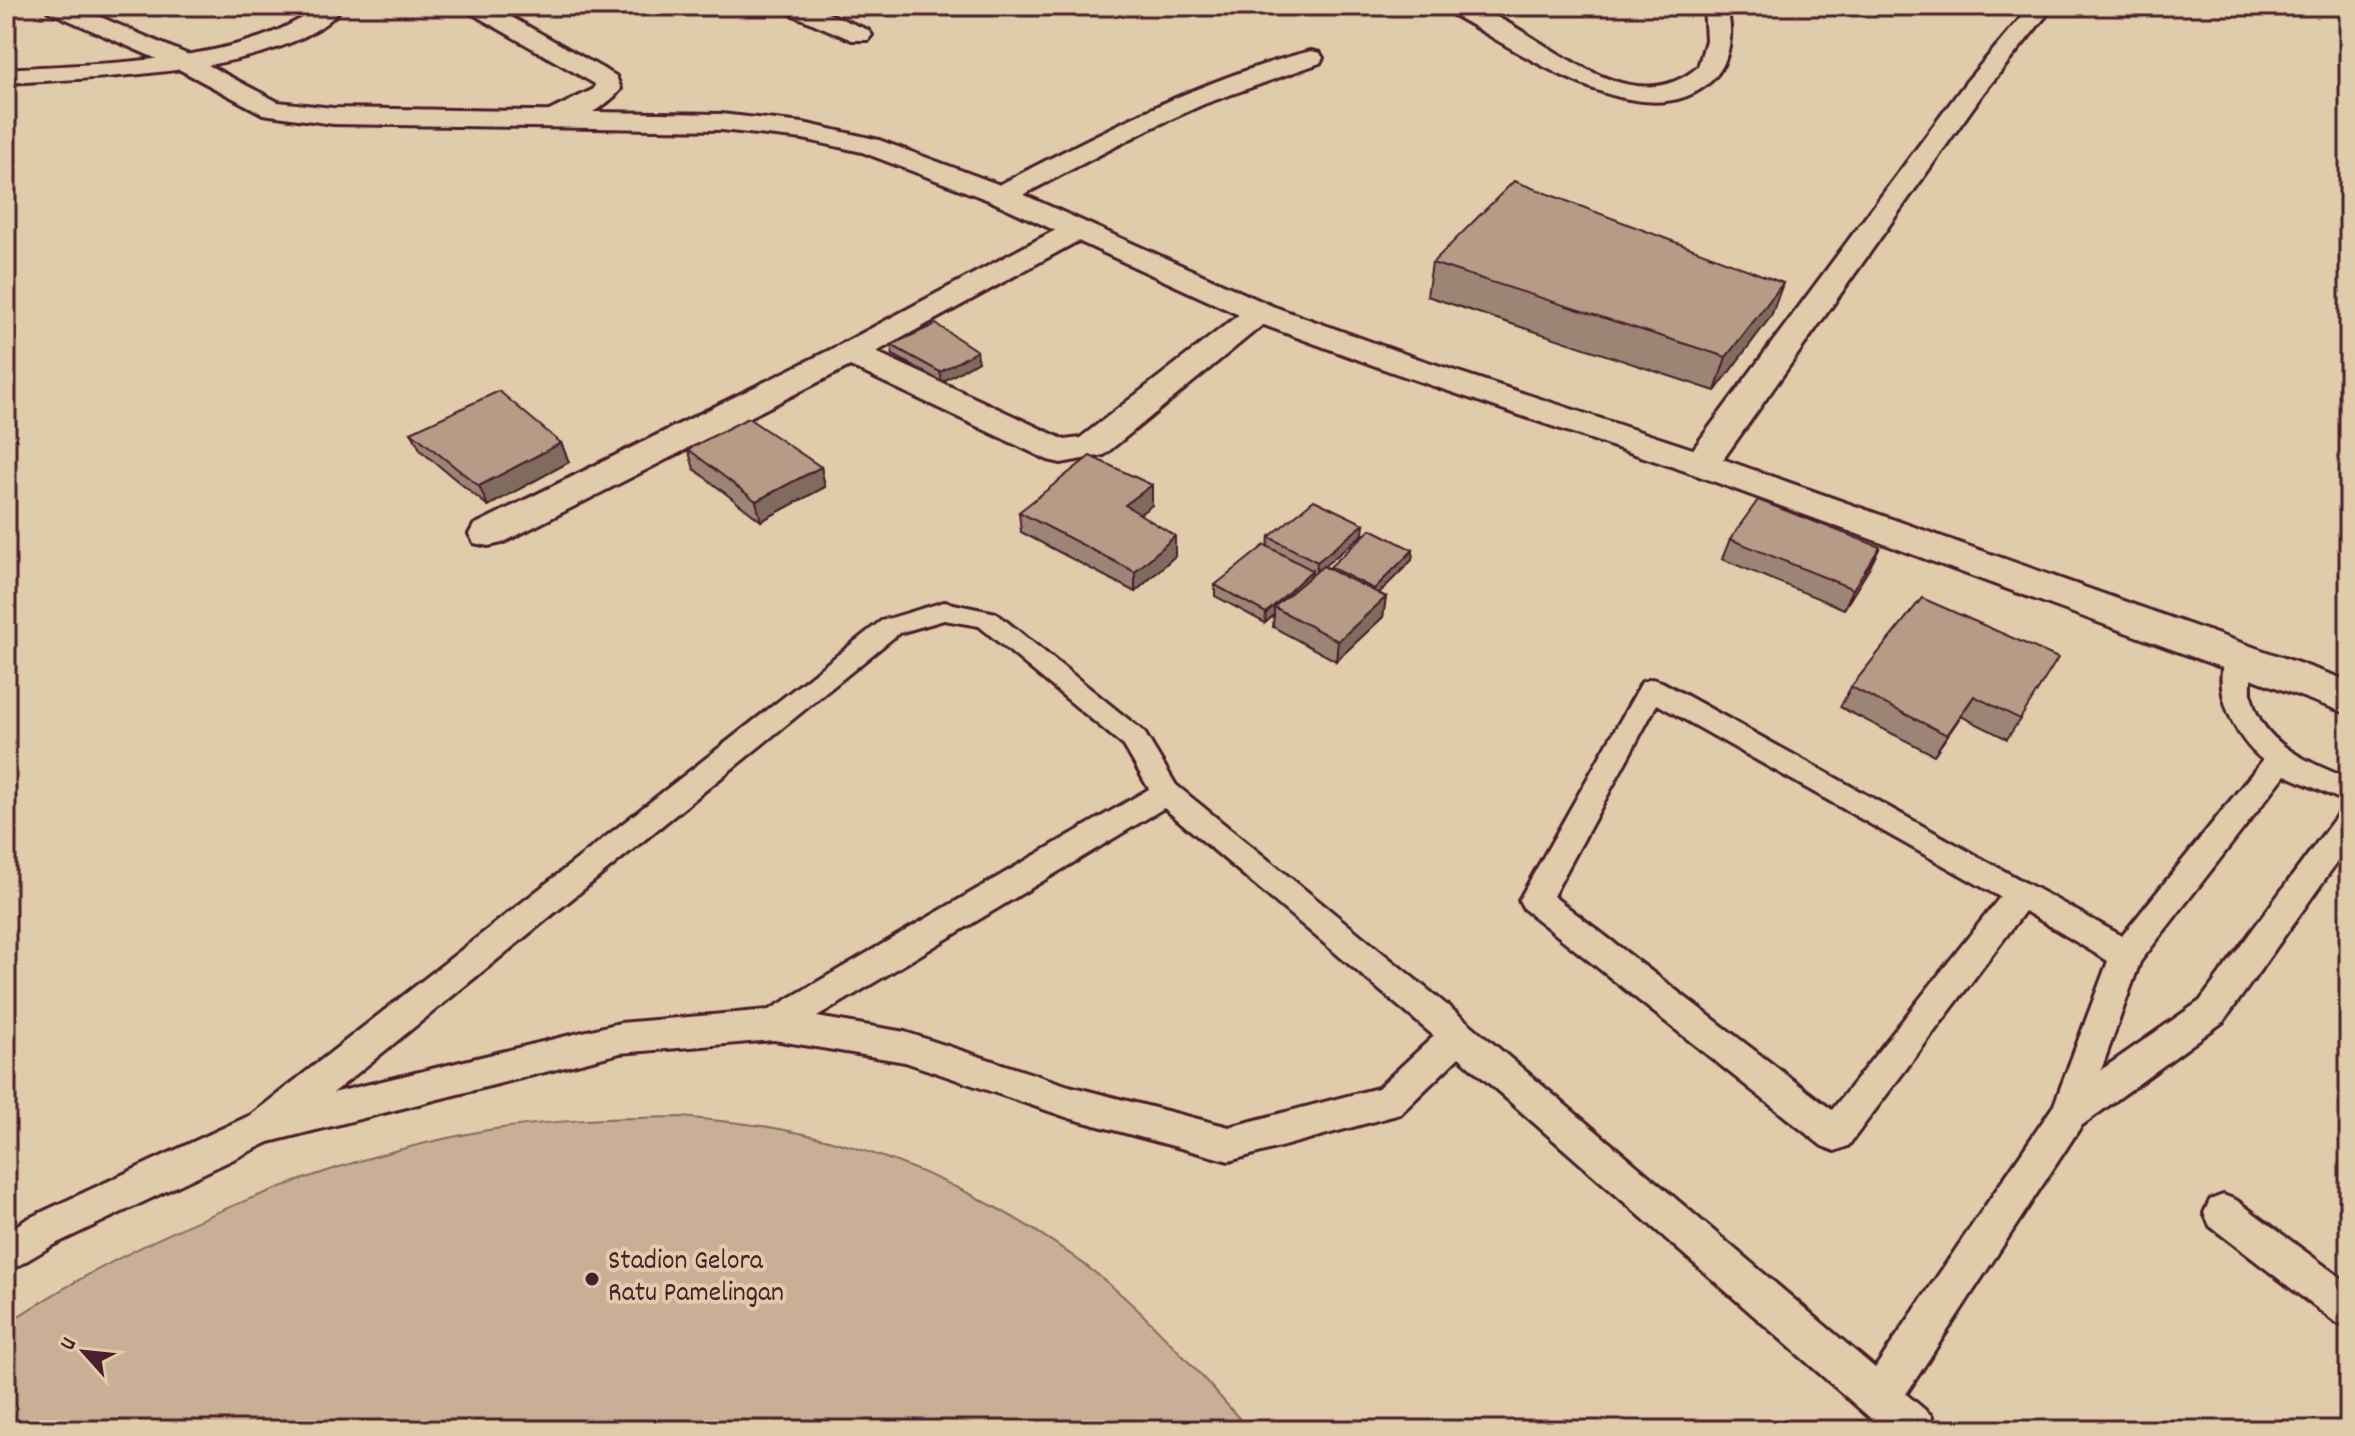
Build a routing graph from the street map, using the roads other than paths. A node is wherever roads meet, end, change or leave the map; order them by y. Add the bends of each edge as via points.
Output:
1 (56, 6) edge
2 (332, 6) edge
3 (792, 6) edge
4 (1454, 6) edge
5 (1715, 6) edge
6 (2043, 6) edge
7 (477, 7) edge
8 (860, 35) dead end
9 (1311, 58) dead end
10 (191, 66) junction
11 (6, 76) edge
12 (554, 119) junction
13 (1001, 195) junction
14 (1077, 230) junction
15 (1261, 313) junction
16 (850, 353) junction
17 (1701, 464) junction
18 (488, 534) dead end
19 (2238, 657) junction
20 (2349, 698) edge
21 (2280, 760) junction
22 (2349, 792) edge
23 (1166, 793) junction
24 (2349, 822) edge
25 (2021, 893) junction
26 (2126, 955) junction
27 (774, 1025) junction
28 (1458, 1035) junction
29 (2068, 1114) junction
30 (264, 1127) junction
31 (2223, 1213) dead end
32 (6, 1254) edge
33 (2349, 1308) edge
34 (1879, 1398) junction
35 (1916, 1430) edge

1 - 10 street
2 - 10 street via 286,36
3 - 8 street
4 - 5 street via 1592,82 1646,94 1673,90 1709,69 1716,44
6 - 17 street via 1975,87
7 - 12 street via 607,81 603,94
9 - 13 street via 1181,105
10 - 11 street
10 - 12 street via 288,113
12 - 13 street via 721,122 814,133 870,146
13 - 14 street
14 - 15 street
14 - 16 street
15 - 16 street via 1091,447 1071,452 1061,452
15 - 17 street
16 - 18 street
17 - 19 street
19 - 20 street
19 - 21 lane via 2237,698 2247,729
21 - 22 lane
21 - 26 lane
23 - 27 lane
23 - 28 lane
23 - 30 lane via 1134,739 987,619 944,611 890,627
24 - 29 lane via 2212,1011
25 - 25 lane via 1652,689 1535,900 1835,1134
25 - 26 lane
26 - 29 lane
27 - 28 lane via 905,1047 1069,1102 1229,1144 1388,1102
27 - 30 lane via 620,1038
28 - 34 lane
29 - 34 lane
30 - 32 lane via 40,1232
31 - 33 lane
34 - 35 lane

